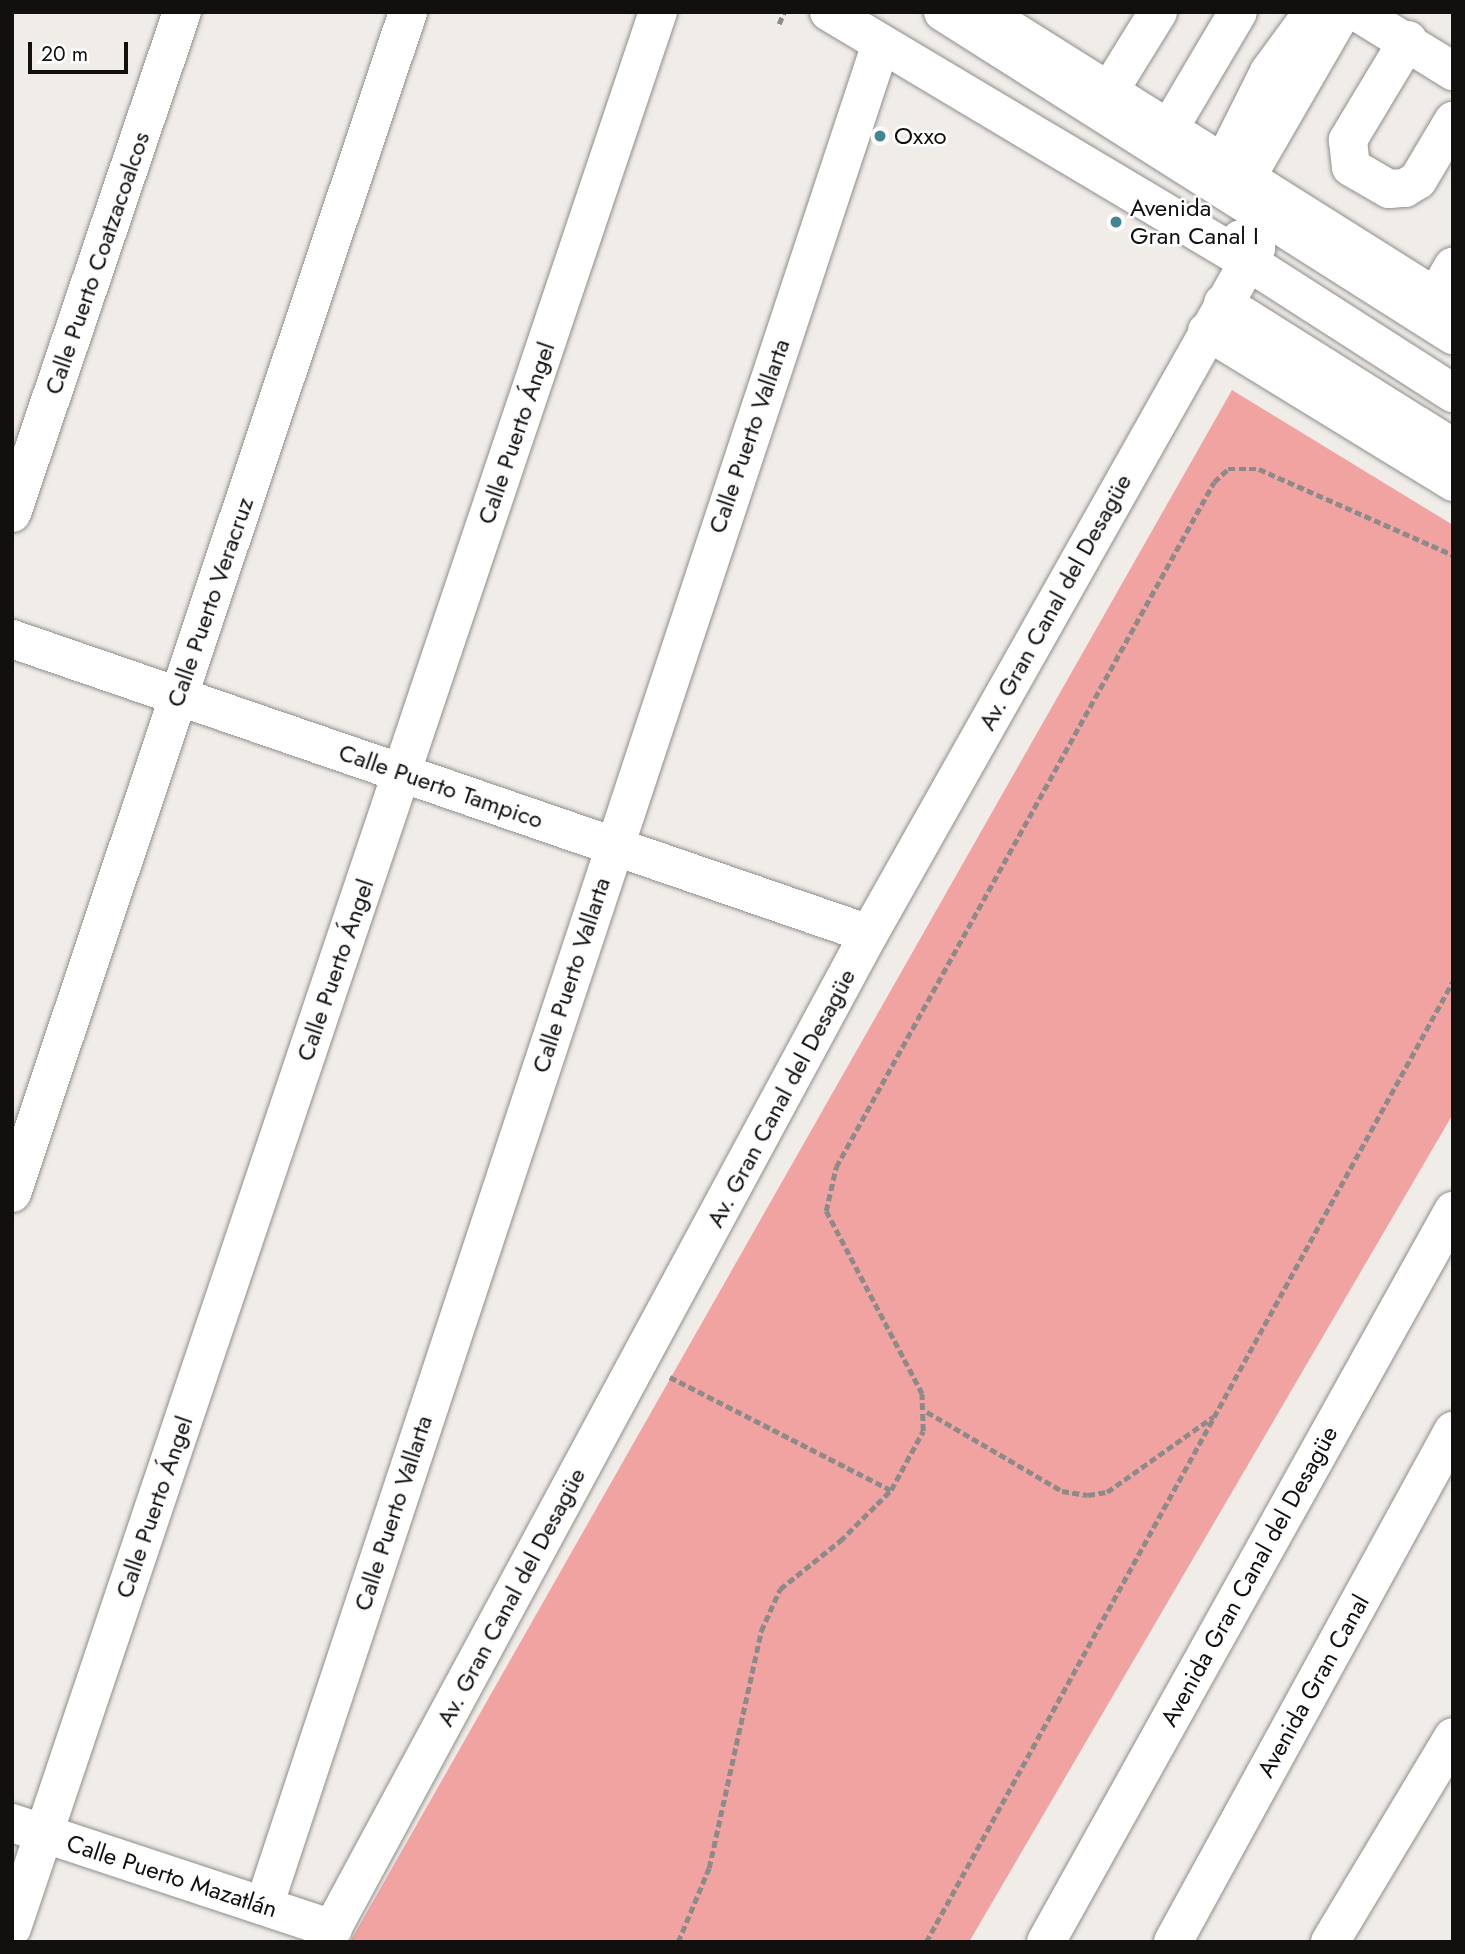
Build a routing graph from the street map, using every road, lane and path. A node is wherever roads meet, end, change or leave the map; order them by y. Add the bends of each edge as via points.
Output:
1 (182, 12) edge
2 (408, 12) edge
3 (658, 12) edge
4 (782, 12) edge
5 (829, 12) edge
6 (860, 12) edge
7 (943, 12) edge
8 (983, 12) edge
9 (1158, 12) edge
10 (1238, 12) edge
11 (1313, 12) edge
12 (1342, 12) edge
13 (1357, 12) edge
14 (779, 24) dead end
15 (1408, 40) junction
16 (881, 44) junction
17 (1453, 71) edge
18 (1108, 93) junction
19 (1453, 121) edge
20 (1167, 132) junction
21 (1233, 173) junction
22 (1252, 255) junction
23 (1447, 290) edge
24 (1215, 317) junction
25 (1453, 335) edge
26 (1453, 373) edge
27 (1453, 393) edge
28 (23, 444) edge
29 (1453, 448) edge
30 (1453, 482) edge
31 (12, 513) edge
32 (1453, 555) edge
33 (12, 639) edge
34 (179, 696) junction
35 (401, 773) junction
36 (613, 846) junction
37 (869, 934) junction
38 (1453, 981) edge
39 (12, 1192) edge
40 (1453, 1211) edge
41 (639, 1362) junction
42 (927, 1412) junction
43 (1214, 1416) junction
44 (1453, 1431) edge
45 (891, 1490) junction
46 (1453, 1737) edge
47 (28, 1828) edge
48 (264, 1906) junction
49 (12, 1928) edge
50 (329, 1935) edge
51 (678, 1942) edge
52 (926, 1942) edge
53 (1046, 1942) edge
54 (1174, 1942) edge
55 (1330, 1942) edge

1 - 28 street, Calle Puerto Coatzacoalcos
2 - 34 street, Calle Puerto Veracruz
3 - 35 street, Calle Puerto Ángel
4 - 14 path
5 - 16 street
6 - 22 street
7 - 25 street
8 - 18 street
9 - 18 street
10 - 20 street
11 - 21 street via 1269,72
12 - 21 street
13 - 15 street
15 - 17 street
15 - 19 street via 1348,140 1351,167 1389,189 1405,188 1418,180
16 - 22 street
16 - 36 street, Calle Puerto Vallarta
18 - 20 street
20 - 21 street
21 - 23 street
22 - 24 street, Av. Gran Canal del Desagüe
22 - 26 street
22 - 27 street
24 - 29 street
24 - 30 street
24 - 37 street, Av. Gran Canal del Desagüe
28 - 31 street, Calle Puerto Coatzacoalcos
32 - 42 path via 1259,469 1228,470 1214,482 829,1188 826,1211
33 - 34 street, Calle Puerto Tampico
34 - 35 street, Calle Puerto Tampico
34 - 39 street, Calle Puerto Veracruz
35 - 36 street, Calle Puerto Tampico
35 - 47 street, Calle Puerto Ángel
36 - 37 street, Calle Puerto Tampico
36 - 48 street, Calle Puerto Vallarta
37 - 41 street, Av. Gran Canal del Desagüe
38 - 43 path
40 - 53 street, Avenida Gran Canal del Desagüe
41 - 45 path
41 - 50 street, Av. Gran Canal del Desagüe
42 - 43 path via 1062,1490 1088,1495 1107,1492
42 - 45 path via 923,1431
43 - 52 path
44 - 54 street, Avenida Gran Canal
45 - 51 path via 780,1589 761,1631 709,1868
46 - 55 street
47 - 48 street, Calle Puerto Mazatlán
47 - 49 street, Calle Puerto Ángel
48 - 50 street, Calle Puerto Mazatlán

